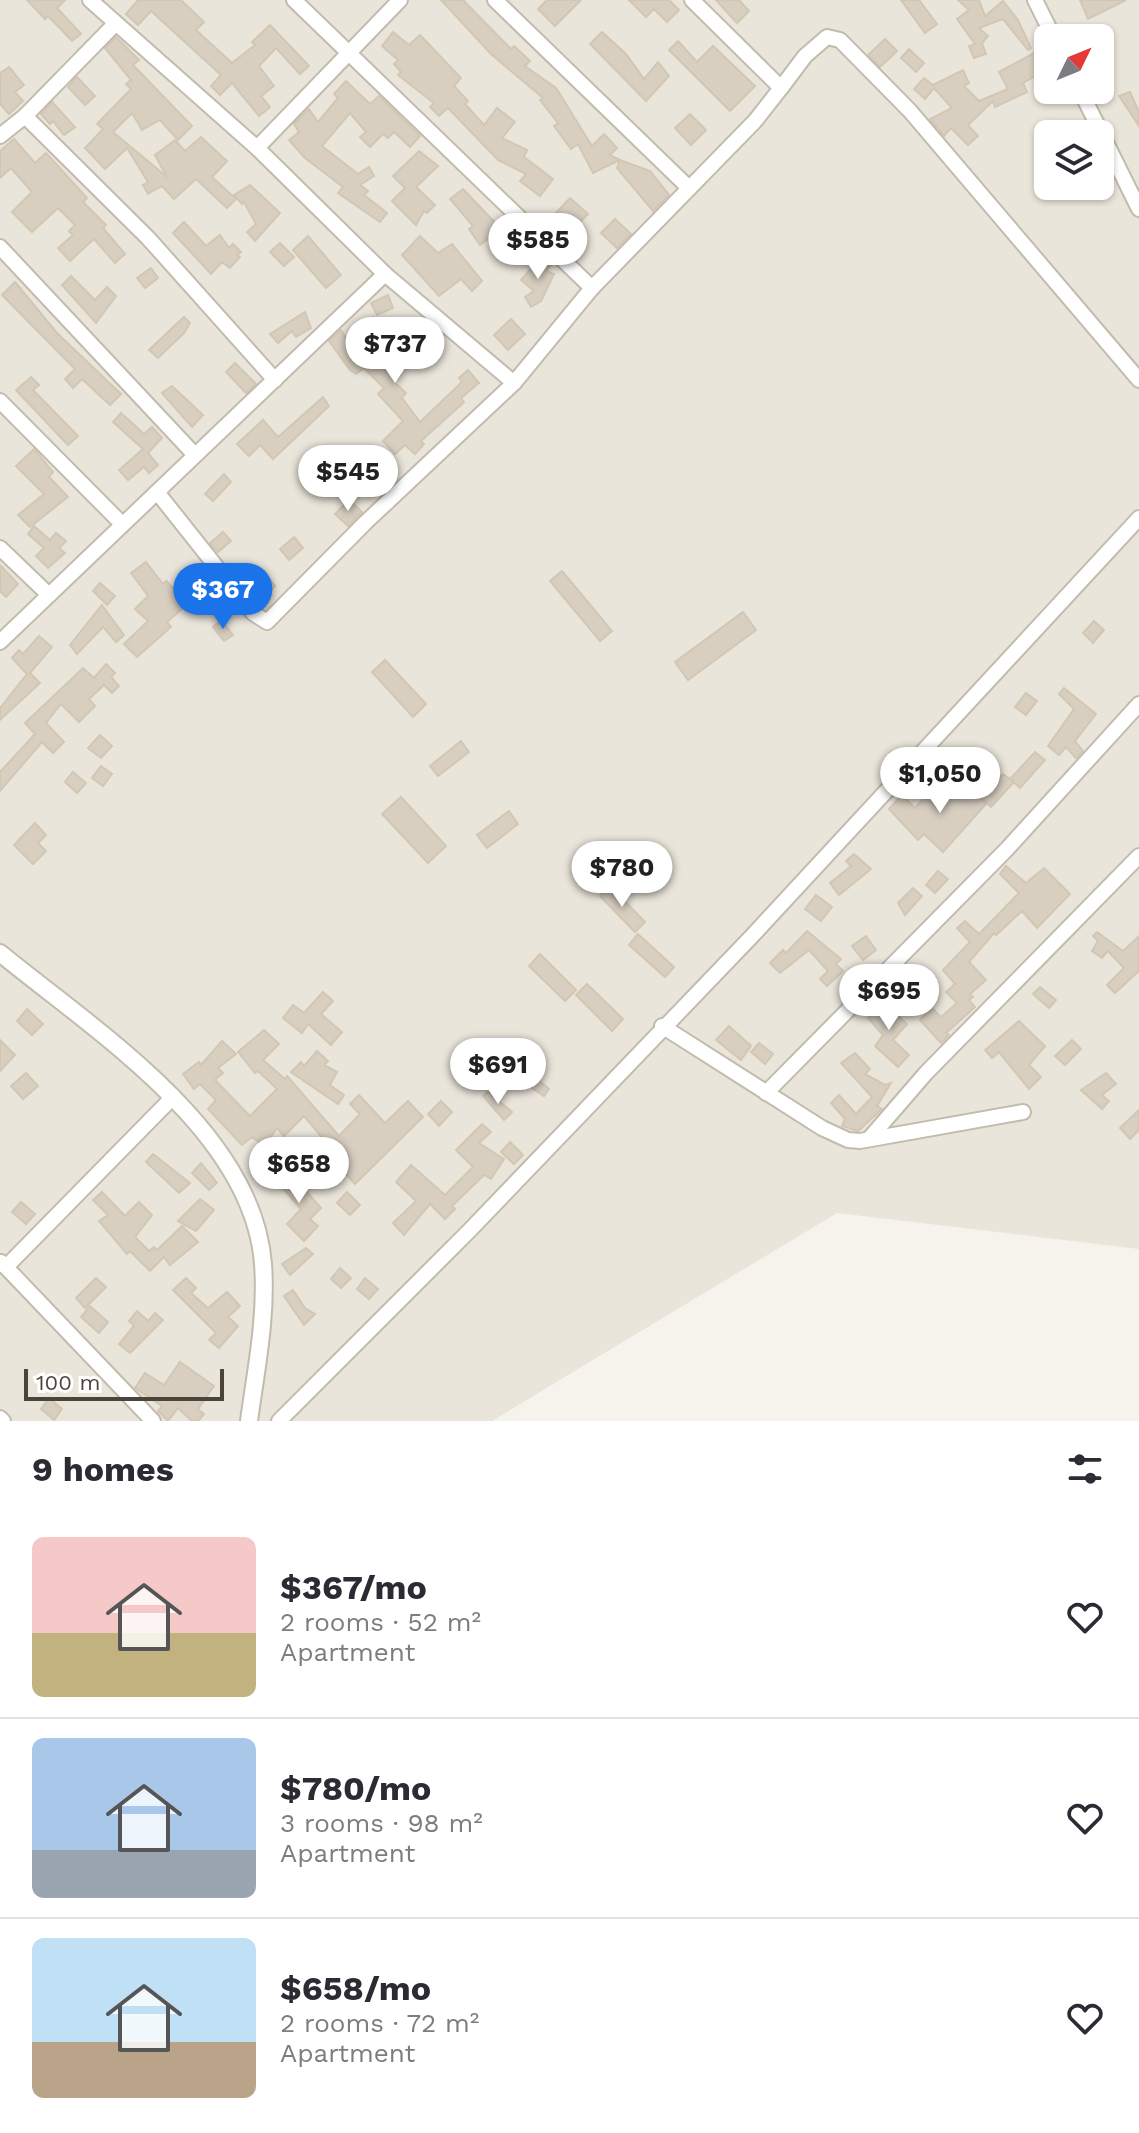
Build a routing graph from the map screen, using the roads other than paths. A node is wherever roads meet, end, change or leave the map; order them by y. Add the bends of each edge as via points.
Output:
1 (90, 0) edge
2 (294, 0) edge
3 (400, 0) edge
4 (495, 0) edge
5 (692, 0) edge
6 (1035, 0) edge
7 (115, 24) junction
8 (1047, 24) edge
9 (349, 51) junction
10 (781, 88) junction
11 (1087, 104) edge
12 (25, 116) junction
13 (0, 136) edge
14 (257, 148) junction
15 (689, 188) junction
16 (1139, 209) edge
17 (0, 247) edge
18 (385, 274) junction
19 (592, 288) junction
20 (275, 380) junction
21 (1139, 380) edge
22 (514, 383) junction
23 (0, 401) edge
24 (194, 454) junction
25 (157, 492) junction
26 (1139, 518) edge
27 (122, 524) junction
28 (0, 548) edge
29 (49, 595) junction
30 (0, 642) edge
31 (1139, 704) edge
32 (1139, 856) edge
33 (0, 953) edge
34 (662, 1026) junction
35 (766, 1093) junction
36 (173, 1097) junction
37 (1023, 1112) dead end
38 (869, 1139) junction
39 (3, 1264) edge
40 (153, 1421) edge
41 (249, 1421) edge
42 (279, 1421) edge

1 - 7 street
2 - 9 street
3 - 9 street
4 - 15 street
5 - 10 street
6 - 8 street
7 - 12 street
7 - 14 street
9 - 14 street
9 - 19 street
10 - 15 street
10 - 21 street via 817,43 827,37 840,40 910,111
11 - 16 street
12 - 13 street
12 - 20 street via 148,238
14 - 18 street
15 - 19 street
17 - 24 street
18 - 20 street
18 - 22 street
19 - 22 street
20 - 24 street
22 - 25 street via 267,622 253,613
23 - 27 street
24 - 25 street
25 - 27 street
26 - 34 street via 862,820
27 - 29 street
28 - 29 street
29 - 30 street
31 - 35 street via 1007,849
32 - 38 street via 926,1073
33 - 36 street
34 - 35 street
34 - 42 street via 469,1231
35 - 38 street via 842,1138
36 - 39 street
36 - 41 street via 212,1141 254,1217 263,1262 264,1311
37 - 38 street
39 - 40 street

